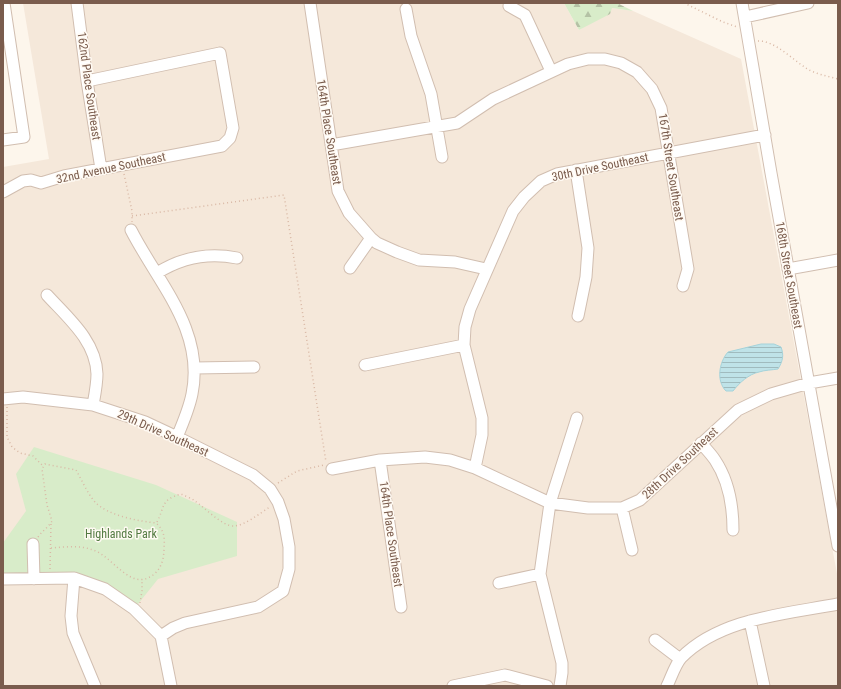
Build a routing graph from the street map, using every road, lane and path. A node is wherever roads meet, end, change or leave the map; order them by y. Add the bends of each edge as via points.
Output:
1 (4, 3) edge
2 (77, 3) edge
3 (310, 3) edge
4 (684, 3) edge
5 (742, 3) edge
6 (808, 3) edge
7 (509, 6) dead end
8 (406, 9) dead end
9 (745, 17) junction
10 (747, 30) junction
11 (748, 41) junction
12 (550, 71) junction
13 (838, 79) edge
14 (87, 81) junction
15 (437, 127) junction
16 (765, 135) junction
17 (3, 140) edge
18 (331, 145) junction
19 (668, 153) junction
20 (442, 157) dead end
21 (123, 165) junction
22 (101, 169) junction
23 (576, 170) junction
24 (3, 192) edge
25 (132, 216) junction
26 (132, 230) joint
27 (371, 238) junction
28 (237, 258) dead end
29 (838, 260) edge
30 (350, 268) dead end
31 (486, 269) junction
32 (788, 269) junction
33 (156, 273) junction
34 (684, 286) dead end
35 (47, 295) dead end
36 (578, 316) dead end
37 (464, 345) junction
38 (365, 365) dead end
39 (254, 367) dead end
40 (195, 368) junction
41 (838, 378) edge
42 (809, 383) junction
43 (5, 398) edge
44 (93, 404) junction
45 (577, 418) dead end
46 (177, 437) junction
47 (701, 443) junction
48 (380, 460) junction
49 (44, 467) junction
50 (475, 468) junction
51 (332, 469) dead end
52 (270, 489) junction
53 (278, 502) junction
54 (550, 503) junction
55 (622, 508) junction
56 (52, 522) junction
57 (156, 523) junction
58 (733, 530) dead end
59 (33, 544) joint
60 (838, 546) edge
61 (51, 548) junction
62 (632, 550) dead end
63 (540, 574) junction
64 (74, 578) junction
65 (3, 579) edge
66 (34, 579) junction
67 (50, 579) junction
68 (142, 579) junction
69 (499, 583) dead end
70 (838, 604) edge
71 (401, 607) dead end
72 (134, 609) junction
73 (750, 621) junction
74 (161, 636) junction
75 (655, 640) dead end
76 (680, 659) junction
77 (95, 686) edge
78 (171, 686) edge
79 (453, 686) edge
80 (546, 686) edge
81 (560, 686) edge
82 (668, 686) edge
83 (764, 686) edge

1 - 17 street via 24,137
2 - 14 street, 162nd Place Southeast
3 - 18 street, 164th Place Southeast
4 - 10 path via 723,22
5 - 9 street, 168th Street Southeast
6 - 9 street
7 - 12 street via 525,15
8 - 15 street via 410,36 431,94
9 - 10 street, 168th Street Southeast
10 - 11 street, 168th Street Southeast
11 - 13 path via 764,40 806,68
11 - 16 street, 168th Street Southeast
12 - 15 street, 167th Street Southeast via 493,99 457,123
12 - 19 street, 167th Street Southeast via 588,59 605,59 621,63 637,72 652,89 661,108
14 - 21 street, 32nd Avenue Southeast via 220,53 233,128 230,138 222,146
14 - 22 street, 162nd Place Southeast
15 - 18 street, 167th Street Southeast
15 - 20 street
16 - 19 street, 30th Drive Southeast
16 - 32 street, 168th Street Southeast
18 - 27 street, 164th Place Southeast via 338,191 349,213
19 - 23 street, 30th Drive Southeast
19 - 34 street, 167th Street Southeast via 688,269
21 - 22 street, 32nd Avenue Southeast
21 - 25 path
22 - 24 street, 32nd Avenue Southeast via 64,176 42,184 31,180 23,181
23 - 31 street, 30th Drive Southeast via 556,174 541,181 524,197 513,211
23 - 36 street via 588,248 586,278
25 - 26 path
25 - 52 path via 284,196 326,466 297,471
26 - 33 street
27 - 30 street
27 - 31 street via 377,243 419,260 455,262
28 - 33 street via 204,256 185,259
29 - 32 street
31 - 37 street, 30th Drive Southeast via 470,309
32 - 42 street, 168th Street Southeast
33 - 40 street via 183,320 191,343
35 - 44 street via 91,347 97,374
37 - 38 street
37 - 50 street, 30th Drive Southeast via 482,418 482,435
39 - 40 street
40 - 46 street via 186,417
41 - 42 street, 28th Drive Southeast
42 - 47 street, 28th Drive Southeast via 771,394 738,410
42 - 60 street, 168th Street Southeast
43 - 44 street, 29th Drive Southeast via 23,397
43 - 49 path via 7,437 12,447 20,453 33,456
44 - 46 street, 29th Drive Southeast via 145,422
45 - 54 street
46 - 52 street, 29th Drive Southeast via 253,475
47 - 55 street, 28th Drive Southeast via 640,500
47 - 58 street via 716,461 729,488
48 - 50 street, 28th Drive Southeast via 425,457 450,460
48 - 51 street, 28th Drive Southeast
48 - 71 street, 164th Place Southeast
49 - 56 path via 42,469 45,491
49 - 57 path via 45,464 76,470 92,498 102,508 135,521
50 - 54 street, 28th Drive Southeast
52 - 53 street, 29th Drive Southeast
53 - 57 path via 235,526 228,525 181,494 166,501
53 - 74 street, 29th Drive Southeast via 289,547 289,569 283,591 258,606 185,623
54 - 55 street, 28th Drive Southeast via 588,508
54 - 63 street
55 - 62 street
56 - 59 path
56 - 61 path
57 - 68 path via 163,530 164,560 155,574
59 - 66 street
61 - 67 path
61 - 68 path via 80,547 94,550 102,553 128,576
63 - 69 street
63 - 81 street via 562,663
64 - 67 street
64 - 72 street via 105,589
64 - 77 street via 71,616 73,633
65 - 66 street
66 - 67 street
68 - 72 path via 141,602
70 - 73 street
72 - 74 street
73 - 76 street via 726,629 700,643
73 - 83 street
74 - 78 street
75 - 76 street
76 - 82 street
79 - 80 street via 505,675

